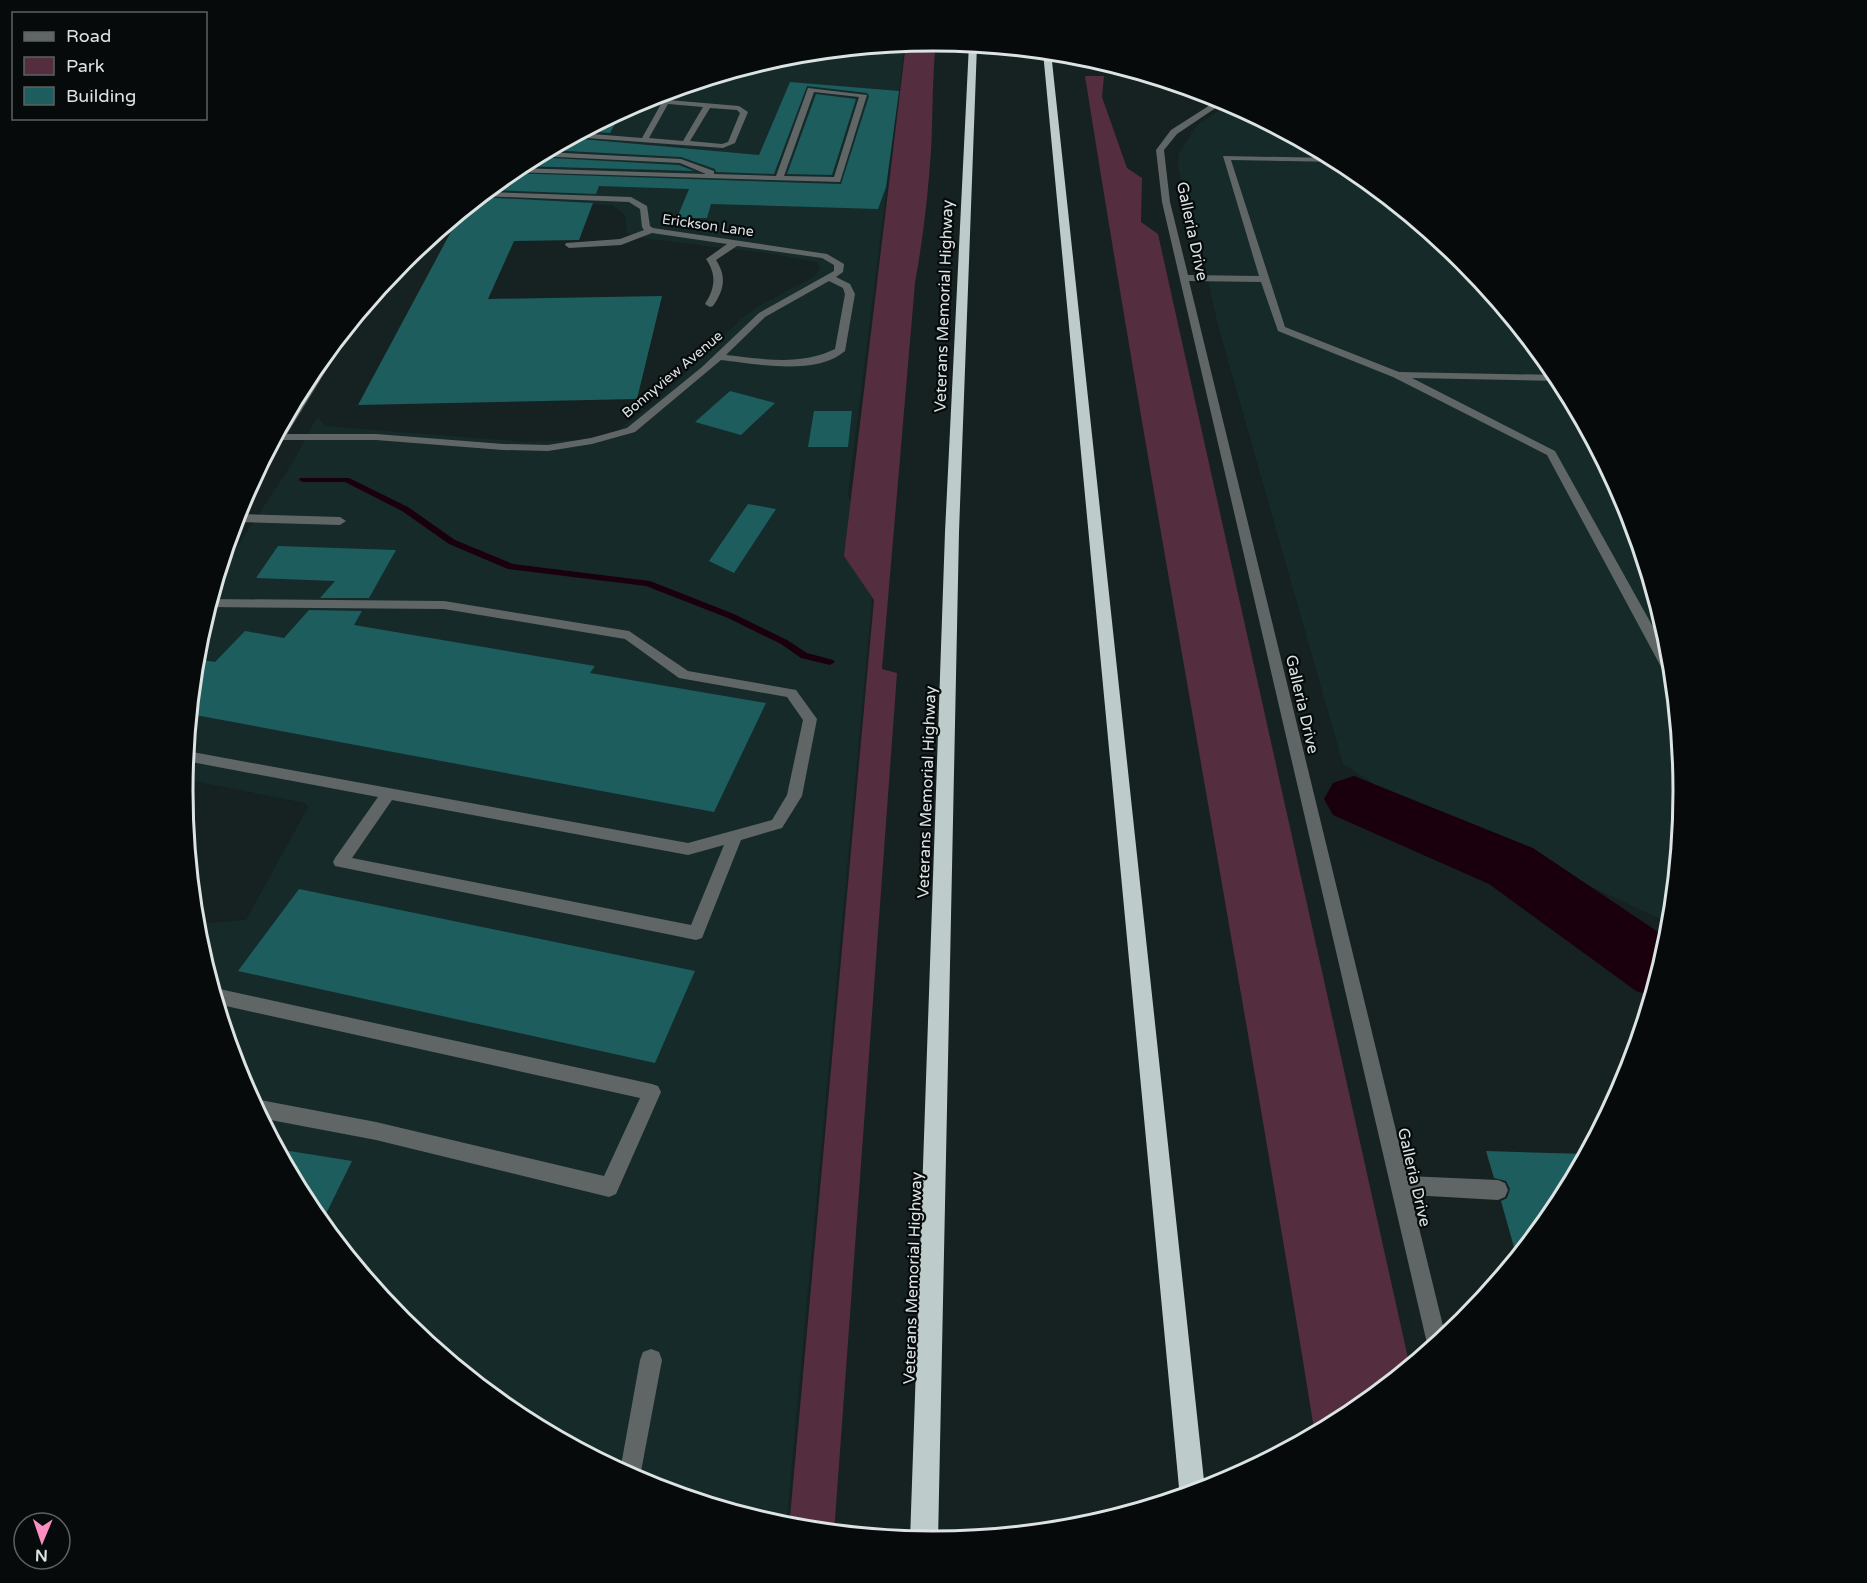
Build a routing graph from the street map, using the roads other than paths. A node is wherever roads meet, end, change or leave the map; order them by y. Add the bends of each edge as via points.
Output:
1 (973, 53) edge
2 (1048, 60) edge
3 (666, 102) joint
4 (707, 106) junction
5 (1214, 106) edge
6 (589, 136) edge
7 (644, 140) junction
8 (685, 143) junction
9 (555, 155) edge
10 (1319, 160) edge
11 (531, 171) edge
12 (722, 177) junction
13 (778, 179) junction
14 (496, 195) edge
15 (651, 230) junction
16 (736, 242) junction
17 (568, 245) dead end
18 (839, 264) joint
19 (830, 278) junction
20 (1184, 278) junction
21 (1265, 279) junction
22 (710, 304) dead end
23 (718, 357) junction
24 (1397, 375) junction
25 (1547, 378) edge
26 (283, 437) edge
27 (245, 518) edge
28 (340, 521) dead end
29 (217, 603) edge
30 (1661, 655) edge
31 (194, 758) edge
32 (388, 794) junction
33 (735, 836) junction
34 (222, 998) edge
35 (265, 1110) edge
36 (1399, 1185) junction
37 (1498, 1190) dead end
38 (1435, 1336) edge
39 (651, 1360) dead end
40 (632, 1468) edge
41 (1191, 1486) edge
42 (924, 1532) edge

1 - 42 highway, Veterans Memorial Highway via 952,532
2 - 41 highway
3 - 4 street
3 - 7 street
4 - 8 street
4 - 8 street via 739,108 744,112 731,143
5 - 20 street, Galleria Drive via 1174,132 1160,150 1166,202
6 - 7 street
7 - 8 street
9 - 12 street via 681,161
10 - 21 street via 1226,158
11 - 12 street
12 - 13 street
13 - 13 street via 837,180 863,95 812,90
14 - 15 street, Erickson Lane via 631,200 644,208 646,227
15 - 16 street, Erickson Lane
15 - 17 street via 621,242
16 - 18 street, Erickson Lane via 824,256
16 - 22 street via 711,259 720,279 719,290
18 - 19 street, Bonnyview Avenue via 838,272
19 - 23 street, Bonnyview Avenue via 762,315
19 - 23 street via 847,286 850,294 840,351 825,360 803,363
20 - 21 street
20 - 36 street, Galleria Drive
21 - 24 street via 1281,329
23 - 26 street, Bonnyview Avenue via 631,429 592,441 514,447 376,437
24 - 25 street
24 - 30 street via 1551,453
27 - 28 street
29 - 33 street via 444,605 629,635 684,675 791,693 810,718 794,796 777,824
31 - 32 street
32 - 33 street via 688,849
32 - 33 street via 341,861 696,933
34 - 35 street via 652,1092 609,1187 376,1131
36 - 37 street
36 - 38 street, Galleria Drive
39 - 40 street

